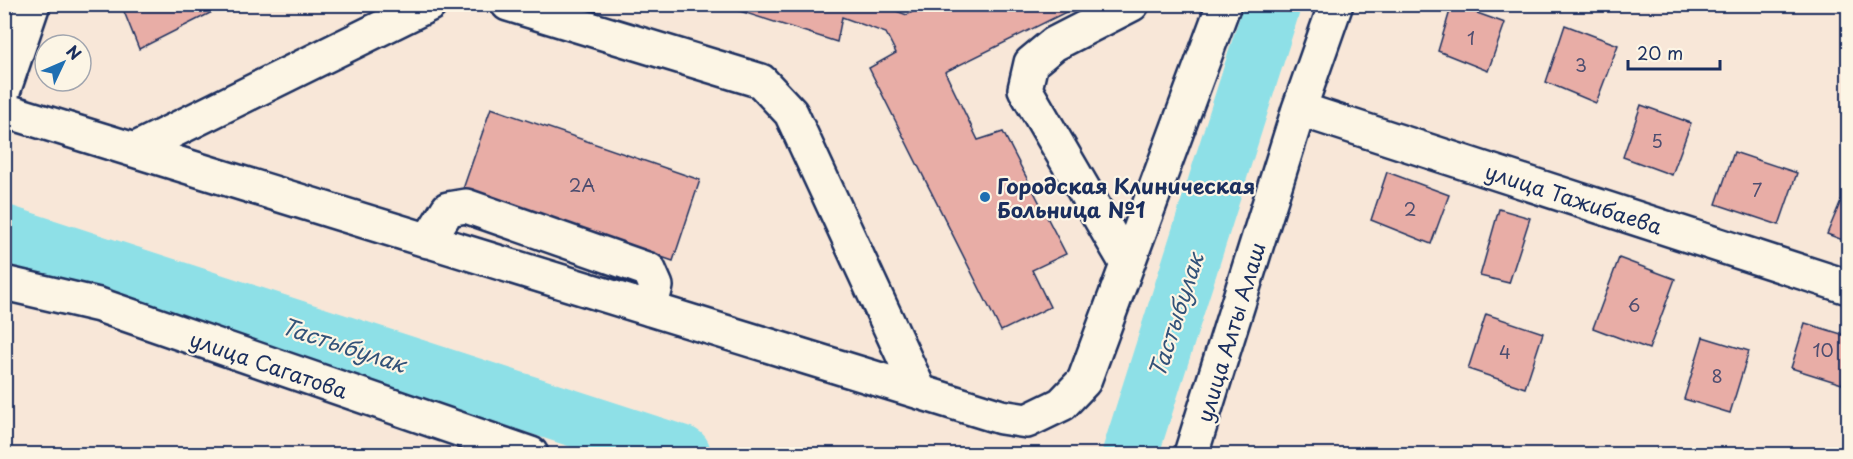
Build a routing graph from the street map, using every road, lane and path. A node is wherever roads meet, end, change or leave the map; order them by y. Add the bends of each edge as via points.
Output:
1 (33, 4) edge
2 (430, 4) edge
3 (508, 4) edge
4 (1132, 4) edge
5 (1224, 4) edge
6 (1336, 4) edge
7 (4, 89) edge
8 (1299, 109) junction
9 (4, 110) edge
10 (134, 150) junction
11 (428, 241) junction
12 (1127, 264) junction
13 (4, 283) edge
14 (1848, 287) edge
15 (650, 309) junction
16 (920, 392) junction
17 (531, 454) edge
18 (1191, 454) edge

1 - 7 street
2 - 10 street
3 - 16 street via 761,81 790,114
4 - 12 street via 1054,44 1030,63 1025,89
5 - 12 street
6 - 8 street, улица Алты Алаш
8 - 14 street, улица Тажибаева
8 - 18 street, улица Алты Алаш
9 - 10 street
10 - 11 street
11 - 15 street
11 - 15 street via 448,209 466,206 650,270 657,286
12 - 16 street via 1084,381 1062,404 1027,421
13 - 17 street, улица Сагатова via 99,305
15 - 16 street

